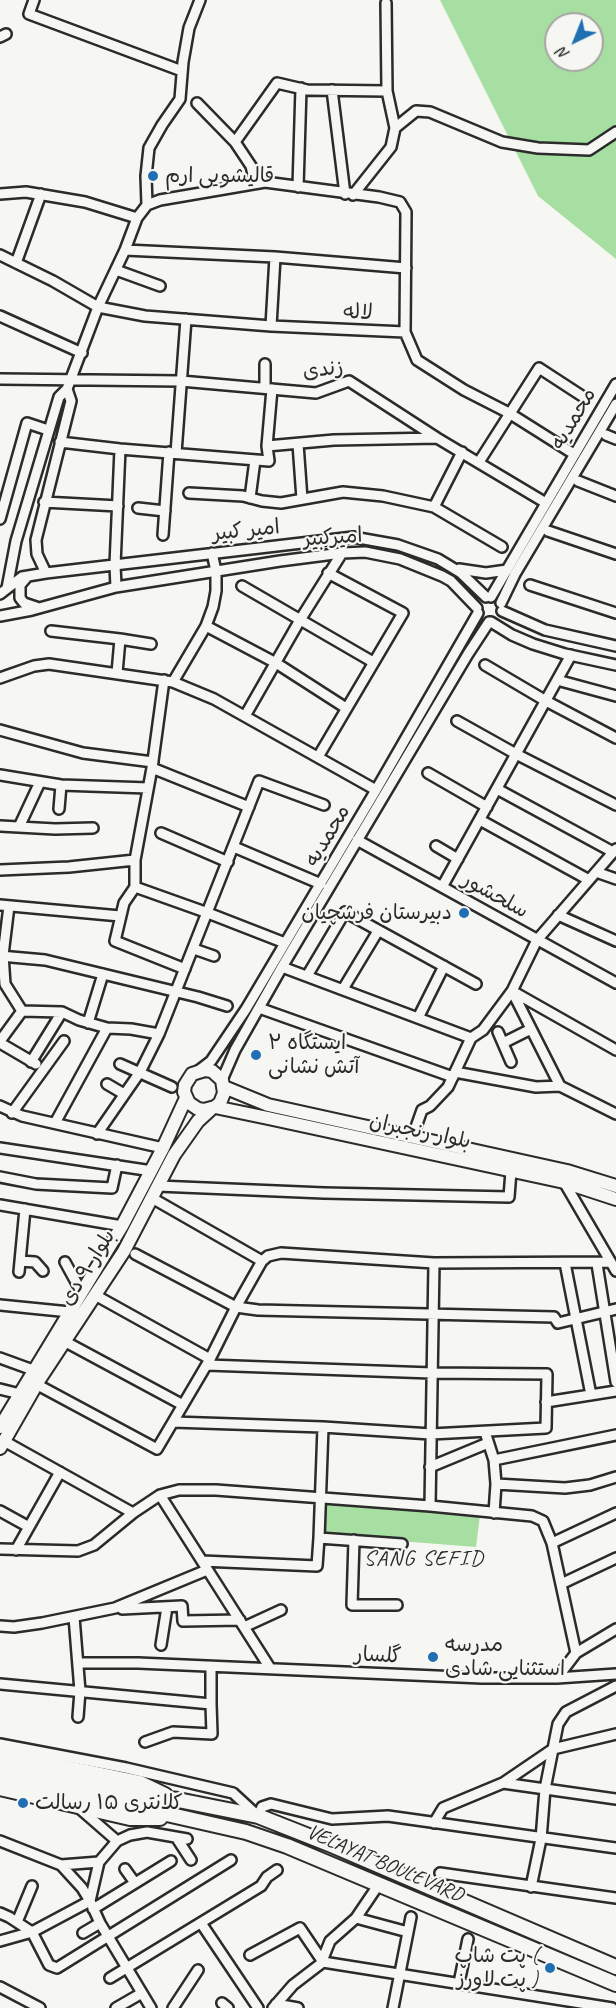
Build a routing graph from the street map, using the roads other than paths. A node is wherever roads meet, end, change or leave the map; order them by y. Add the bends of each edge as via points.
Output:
1 (34, 0) edge
2 (197, 1) edge
3 (386, 3) dead end
4 (182, 71) junction
5 (302, 88) junction
6 (332, 90) junction
7 (387, 91) junction
8 (197, 103) dead end
9 (395, 128) junction
10 (616, 132) edge
11 (235, 142) junction
12 (255, 183) junction
13 (298, 187) junction
14 (0, 194) edge
15 (41, 194) junction
16 (349, 194) junction
17 (147, 205) junction
18 (137, 218) junction
19 (125, 250) junction
20 (0, 255) edge
21 (275, 257) junction
22 (16, 263) junction
23 (406, 268) junction
24 (116, 270) junction
25 (159, 286) dead end
26 (98, 307) junction
27 (0, 316) edge
28 (186, 319) junction
29 (271, 326) junction
30 (405, 332) junction
31 (82, 353) junction
32 (265, 364) dead end
33 (0, 379) edge
34 (72, 379) junction
35 (182, 381) junction
36 (616, 384) edge
37 (67, 389) junction
38 (269, 389) junction
39 (582, 396) dead end
40 (616, 404) edge
41 (509, 413) junction
42 (48, 430) junction
43 (606, 435) dead end
44 (438, 438) junction
45 (616, 439) edge
46 (60, 442) junction
47 (298, 444) junction
48 (267, 446) junction
49 (120, 449) junction
50 (462, 452) junction
51 (172, 453) junction
52 (574, 454) junction
53 (255, 460) junction
54 (479, 462) junction
55 (578, 481) dead end
56 (189, 493) dead end
57 (616, 496) edge
58 (250, 498) junction
59 (302, 499) junction
60 (44, 502) junction
61 (546, 503) junction
62 (118, 506) junction
63 (434, 507) junction
64 (138, 508) dead end
65 (165, 511) junction
66 (0, 519) edge
67 (548, 531) dead end
68 (163, 535) dead end
69 (502, 547) dead end
70 (212, 553) junction
71 (342, 553) junction
72 (616, 554) edge
73 (115, 565) junction
74 (453, 568) junction
75 (507, 570) junction
76 (216, 571) junction
77 (46, 573) junction
78 (328, 573) junction
79 (29, 576) junction
80 (530, 585) dead end
81 (242, 586) dead end
82 (116, 587) junction
83 (4, 591) edge
84 (488, 597) junction
85 (43, 607) junction
86 (502, 607) junction
87 (477, 610) junction
88 (616, 613) edge
89 (0, 616) edge
90 (300, 620) junction
91 (490, 622) junction
92 (206, 626) junction
93 (51, 631) dead end
94 (120, 639) junction
95 (151, 644) dead end
96 (616, 646) edge
97 (571, 655) junction
98 (373, 662) junction
99 (276, 663) junction
100 (485, 664) dead end
101 (616, 665) edge
102 (117, 673) junction
103 (0, 678) edge
104 (557, 680) junction
105 (169, 681) junction
106 (616, 696) edge
107 (546, 701) junction
108 (346, 708) junction
109 (245, 716) junction
110 (457, 721) dead end
111 (0, 730) edge
112 (616, 738) edge
113 (516, 754) junction
114 (318, 757) junction
115 (153, 765) junction
116 (428, 774) dead end
117 (0, 775) edge
118 (40, 782) junction
119 (62, 785) junction
120 (148, 788) junction
121 (496, 789) junction
122 (376, 790) junction
123 (324, 805) dead end
124 (616, 805) edge
125 (249, 807) junction
126 (487, 807) junction
127 (59, 809) dead end
128 (480, 820) junction
129 (0, 826) edge
130 (19, 827) junction
131 (93, 828) dead end
132 (161, 832) dead end
133 (357, 840) junction
134 (436, 846) dead end
135 (234, 847) junction
136 (615, 851) edge
137 (458, 859) junction
138 (135, 860) junction
139 (228, 862) junction
140 (0, 870) edge
141 (596, 872) junction
142 (616, 879) edge
143 (589, 880) junction
144 (321, 884) junction
145 (135, 887) junction
146 (442, 887) junction
147 (5, 906) edge
148 (208, 913) junction
149 (558, 915) junction
150 (120, 916) junction
151 (378, 931) junction
152 (537, 940) junction
153 (616, 940) edge
154 (285, 944) junction
155 (194, 949) junction
156 (2, 956) edge
157 (214, 956) dead end
158 (444, 966) junction
159 (282, 967) junction
160 (185, 969) junction
161 (103, 974) junction
162 (308, 976) junction
163 (616, 983) edge
164 (476, 984) dead end
165 (343, 989) junction
166 (176, 992) junction
167 (512, 992) junction
168 (227, 1006) dead end
169 (259, 1008) junction
170 (22, 1011) junction
171 (62, 1012) junction
172 (419, 1017) junction
173 (88, 1023) junction
174 (107, 1028) junction
175 (531, 1029) junction
176 (498, 1032) dead end
177 (159, 1034) junction
178 (471, 1038) junction
179 (64, 1041) dead end
180 (0, 1042) edge
181 (503, 1043) junction
182 (616, 1050) edge
183 (32, 1062) junction
184 (512, 1062) dead end
185 (120, 1064) dead end
186 (44, 1068) junction
187 (198, 1071) junction
188 (140, 1072) junction
189 (454, 1074) junction
190 (106, 1084) dead end
191 (223, 1084) junction
192 (560, 1086) junction
193 (172, 1087) dead end
194 (124, 1094) junction
195 (186, 1098) junction
196 (0, 1106) edge
197 (212, 1108) junction
198 (12, 1113) junction
199 (616, 1114) edge
200 (55, 1123) junction
201 (416, 1127) dead end
202 (98, 1134) junction
203 (0, 1148) edge
204 (163, 1148) junction
205 (117, 1166) junction
206 (152, 1171) junction
207 (511, 1171) junction
208 (565, 1176) junction
209 (0, 1177) edge
210 (616, 1186) edge
211 (155, 1192) junction
212 (616, 1199) edge
213 (0, 1205) edge
214 (25, 1209) junction
215 (122, 1226) junction
216 (135, 1254) dead end
217 (262, 1261) junction
218 (20, 1262) junction
219 (65, 1262) dead end
220 (611, 1262) junction
221 (434, 1263) junction
222 (565, 1263) junction
223 (597, 1264) junction
224 (43, 1270) dead end
225 (616, 1271) edge
226 (19, 1272) dead end
227 (82, 1293) junction
228 (95, 1295) junction
229 (0, 1305) edge
230 (236, 1307) junction
231 (616, 1309) edge
232 (70, 1312) junction
233 (605, 1312) junction
234 (433, 1314) junction
235 (576, 1318) junction
236 (64, 1341) junction
237 (0, 1358) edge
238 (208, 1362) junction
239 (614, 1363) edge
240 (33, 1370) junction
241 (432, 1373) junction
242 (616, 1382) edge
243 (36, 1384) junction
244 (0, 1389) edge
245 (616, 1392) edge
246 (20, 1394) junction
247 (591, 1395) junction
248 (546, 1402) junction
249 (183, 1406) junction
250 (173, 1422) junction
251 (322, 1427) junction
252 (0, 1428) edge
253 (485, 1432) junction
254 (430, 1434) junction
255 (616, 1436) edge
256 (488, 1443) junction
257 (2, 1445) edge
258 (494, 1460) junction
259 (430, 1467) junction
260 (60, 1472) junction
261 (616, 1477) edge
262 (496, 1484) junction
263 (160, 1495) junction
264 (322, 1499) junction
265 (430, 1506) junction
266 (0, 1511) edge
267 (132, 1513) junction
268 (494, 1513) junction
269 (616, 1513) edge
270 (29, 1527) junction
271 (319, 1538) junction
272 (354, 1540) junction
273 (552, 1542) junction
274 (402, 1544) dead end
275 (0, 1549) edge
276 (16, 1550) junction
277 (616, 1558) edge
278 (202, 1561) junction
279 (207, 1570) junction
280 (561, 1584) junction
281 (397, 1605) dead end
282 (167, 1607) junction
283 (99, 1610) junction
284 (281, 1610) dead end
285 (74, 1617) junction
286 (242, 1623) junction
287 (0, 1626) edge
288 (616, 1629) edge
289 (161, 1645) dead end
290 (576, 1653) junction
291 (78, 1663) junction
292 (211, 1667) junction
293 (270, 1668) junction
294 (616, 1674) edge
295 (557, 1678) junction
296 (0, 1684) edge
297 (616, 1687) edge
298 (80, 1690) junction
299 (211, 1704) junction
300 (78, 1717) dead end
301 (616, 1734) edge
302 (145, 1742) dead end
303 (0, 1744) edge
304 (553, 1749) junction
305 (0, 1754) edge
306 (0, 1767) edge
307 (0, 1776) edge
308 (502, 1783) junction
309 (0, 1788) edge
310 (545, 1789) junction
311 (616, 1799) edge
312 (132, 1800) junction
313 (178, 1800) junction
314 (76, 1806) junction
315 (258, 1816) junction
316 (176, 1818) junction
317 (434, 1823) junction
318 (176, 1837) junction
319 (187, 1839) dead end
320 (541, 1839) junction
321 (0, 1841) edge
322 (117, 1841) junction
323 (616, 1848) edge
324 (191, 1860) dead end
325 (231, 1860) dead end
326 (171, 1861) dead end
327 (99, 1862) junction
328 (61, 1865) junction
329 (125, 1869) dead end
330 (278, 1870) dead end
331 (440, 1873) dead end
332 (135, 1883) junction
333 (379, 1884) junction
334 (32, 1886) dead end
335 (531, 1887) junction
336 (616, 1898) edge
337 (92, 1905) junction
338 (0, 1913) edge
339 (411, 1917) dead end
340 (356, 1918) junction
341 (17, 1922) junction
342 (100, 1923) junction
343 (201, 1923) junction
344 (32, 1932) junction
345 (408, 1932) junction
346 (83, 1933) dead end
347 (107, 1936) junction
348 (468, 1939) dead end
349 (0, 1941) edge
350 (250, 1955) dead end
351 (323, 1962) junction
352 (616, 1966) edge
353 (126, 1967) junction
354 (198, 1970) dead end
355 (400, 1973) junction
356 (110, 1978) dead end
357 (459, 1983) junction
358 (616, 1984) edge
359 (0, 1987) edge
360 (142, 1993) junction
361 (275, 2006) edge
362 (40, 2008) edge
363 (116, 2008) edge
364 (151, 2008) edge
365 (173, 2008) edge
366 (258, 2008) edge
367 (298, 2008) edge
368 (393, 2008) edge
369 (612, 2008) edge

1 - 4 street via 29,14
2 - 4 street
3 - 7 street
4 - 17 street via 180,99 149,148
5 - 6 street
5 - 11 street via 277,83
5 - 13 street
6 - 7 street
6 - 16 street
7 - 9 street
8 - 11 street
9 - 10 street via 416,111 430,112 502,142 589,150
9 - 16 street via 391,147
11 - 12 street
12 - 13 street
12 - 17 street
13 - 16 street
14 - 15 street
15 - 18 street
15 - 22 street
16 - 23 street via 400,202 406,212
17 - 18 street
18 - 19 street
19 - 21 street
19 - 24 street
20 - 22 street, لاله
21 - 23 street
21 - 29 street
22 - 26 street, لاله
23 - 30 street
24 - 25 street
24 - 26 street
26 - 28 street, لاله
26 - 31 street
27 - 31 street
28 - 29 street, لاله
28 - 35 street
29 - 30 street, لاله
30 - 41 street via 417,360
31 - 34 street
32 - 38 street
33 - 34 street, زندی
34 - 35 street, زندی
34 - 37 street
35 - 38 street, زندی
35 - 51 street
36 - 52 street, محمدیه
37 - 42 street via 59,397
37 - 46 street via 71,401
38 - 44 street, زندی via 316,393 349,381
38 - 48 street
39 - 41 street via 539,368
40 - 86 street, محمدیه via 515,574
41 - 52 street
41 - 54 street
42 - 66 street via 27,423
42 - 83 street
43 - 45 street
44 - 47 street
44 - 50 street, زندی
46 - 49 street
46 - 60 street
47 - 48 street
47 - 59 street
48 - 53 street via 269,461
49 - 51 street
49 - 62 street
50 - 54 street, زندی
50 - 63 street
51 - 53 street
51 - 65 street
52 - 61 street, محمدیه
53 - 58 street
54 - 61 street, زندی
55 - 57 street
56 - 58 street
58 - 59 street via 281,502
59 - 63 street via 343,492
60 - 62 street
60 - 77 street via 36,545
61 - 75 street, محمدیه
62 - 73 street
63 - 69 street
64 - 65 street
65 - 68 street
67 - 72 street
70 - 73 street, امیر کبیر
70 - 74 street, امیر کبیر via 364,537 416,550
70 - 76 street
71 - 76 street, امیرکبیر
71 - 78 street
71 - 87 street, امیرکبیر via 364,552 422,566 451,581
73 - 77 street, امیر کبیر
73 - 82 street
74 - 75 street via 476,573
74 - 84 street, امیر کبیر
75 - 84 street, محمدیه
76 - 82 street, امیرکبیر
76 - 92 street via 215,598
77 - 79 street, امیر کبیر
78 - 90 street
78 - 98 street via 403,613
79 - 83 street, امیر کبیر via 16,580
79 - 85 street via 20,585 20,597 30,606
80 - 88 street
81 - 90 street
82 - 85 street, امیرکبیر
84 - 86 street
84 - 87 street via 481,600
85 - 89 street, امیرکبیر
86 - 91 street via 497,619
86 - 96 street via 537,627
87 - 91 street via 482,619
87 - 122 street, محمدیه
90 - 98 street
90 - 99 street
91 - 97 street via 524,641
91 - 133 street, محمدیه
92 - 99 street
92 - 105 street
93 - 94 street
94 - 95 street
94 - 102 street
97 - 101 street
97 - 104 street
98 - 108 street
99 - 108 street
99 - 109 street
100 - 107 street
102 - 103 street via 49,664
102 - 105 street
104 - 106 street
104 - 107 street
105 - 109 street via 194,689
105 - 115 street
107 - 112 street
107 - 113 street
108 - 114 street
109 - 114 street
110 - 113 street
111 - 115 street via 83,753
113 - 121 street
113 - 124 street
114 - 122 street
115 - 120 street
115 - 125 street
116 - 126 street
117 - 118 street
118 - 119 street
118 - 130 street
119 - 120 street
119 - 127 street
120 - 138 street
121 - 126 street
121 - 136 street
122 - 144 street, محمدیه
123 - 125 street via 259,781
125 - 135 street
126 - 128 street
128 - 137 street
128 - 143 street
129 - 130 street
130 - 131 street
132 - 139 street
133 - 146 street, سلحشور
133 - 159 street, محمدیه
134 - 137 street
135 - 139 street
135 - 144 street
136 - 141 street
137 - 146 street
138 - 140 street
138 - 145 street
139 - 148 street
141 - 142 street
141 - 143 street
143 - 149 street
144 - 154 street, محمدیه
145 - 148 street
145 - 150 street
146 - 152 street, سلحشور
147 - 150 street
147 - 156 street
148 - 154 street
148 - 155 street
149 - 152 street
149 - 153 street
150 - 160 street via 115,941
151 - 158 street
151 - 162 street via 345,912
151 - 165 street
152 - 163 street, سلحشور
152 - 167 street
154 - 187 street, محمدیه via 211,1061
155 - 157 street
155 - 160 street
156 - 161 street via 45,960
156 - 170 street via 5,984
158 - 164 street
158 - 172 street
159 - 162 street
159 - 169 street, محمدیه
160 - 166 street
161 - 166 street
161 - 173 street
162 - 165 street
165 - 172 street
166 - 168 street
166 - 177 street
167 - 175 street
167 - 178 street via 483,1030
167 - 182 street
169 - 189 street
169 - 191 street, محمدیه via 227,1066
170 - 171 street
170 - 180 street
171 - 173 street
171 - 183 street
172 - 178 street
173 - 174 street
174 - 177 street
174 - 200 street
175 - 181 street
175 - 192 street
176 - 181 street
177 - 188 street
178 - 189 street
179 - 186 street
180 - 183 street
181 - 184 street
183 - 186 street
185 - 188 street
186 - 198 street
187 - 191 main road via 212,1071
187 - 195 main road via 185,1085
188 - 193 street
188 - 194 street
189 - 192 street via 536,1087
189 - 201 street via 443,1094 420,1112
190 - 194 street
191 - 197 main road via 223,1098
191 - 208 main road, بلوار رنجبران via 268,1105
192 - 199 street
194 - 202 street
195 - 197 main road via 193,1107
195 - 204 main road
196 - 198 street
197 - 207 main road, بلوار رنجبران
197 - 211 main road, بلوار ۹ دی via 174,1155
198 - 200 street
200 - 202 street
202 - 204 street
203 - 205 street
204 - 206 main road
205 - 206 street
205 - 209 street via 112,1188 36,1184
206 - 215 main road
207 - 208 main road, بلوار رنجبران
207 - 211 street via 509,1197
208 - 210 main road, بلوار رنجبران
208 - 212 main road, بلوار رنجبران
208 - 220 street
211 - 217 street
211 - 228 main road, بلوار ۹ دی
213 - 214 street
214 - 215 street
214 - 218 street
215 - 227 main road
216 - 230 street
217 - 221 street via 281,1253
217 - 230 street
218 - 224 street via 35,1262
218 - 226 street
219 - 227 street
220 - 223 street
220 - 225 street
221 - 222 street
221 - 234 street
222 - 223 street
222 - 235 street
223 - 233 street
227 - 232 main road
228 - 236 main road, بلوار ۹ دی
228 - 238 street
229 - 232 street
230 - 234 street
230 - 238 street
231 - 233 street
232 - 240 main road
233 - 235 street
233 - 239 street
234 - 235 street via 554,1317 558,1323
234 - 241 street
235 - 247 street
236 - 243 main road, بلوار ۹ دی
236 - 249 street
237 - 240 street
238 - 241 street
238 - 249 street
239 - 242 street
240 - 246 main road
241 - 248 street via 547,1374
241 - 254 street
243 - 250 street via 157,1449
243 - 257 main road, بلوار ۹ دی
244 - 246 street
245 - 247 street
246 - 252 main road
247 - 248 street
248 - 253 street via 546,1428
249 - 250 street
250 - 251 street
251 - 254 street
251 - 264 street
253 - 254 street
253 - 256 street
254 - 259 street
255 - 258 street
256 - 258 street
256 - 259 street
257 - 260 street
258 - 262 street
259 - 265 street
260 - 267 street
260 - 270 street
261 - 262 street via 565,1488
262 - 268 street
263 - 264 street via 179,1490 216,1490
263 - 267 street
263 - 278 street
264 - 265 street
264 - 271 street
265 - 268 street
266 - 270 street
267 - 276 street via 94,1545 78,1551
268 - 273 street via 540,1519
269 - 273 street
270 - 276 street
271 - 272 street
271 - 278 street via 317,1566
272 - 274 street
272 - 281 street via 352,1605
273 - 280 street
275 - 276 street
277 - 280 street
278 - 279 street
279 - 283 street via 132,1602
279 - 286 street
280 - 290 street
282 - 283 street
282 - 286 street via 182,1606 183,1621
282 - 289 street
283 - 285 street
284 - 286 street
285 - 287 street
285 - 291 street
286 - 293 street
288 - 290 street
290 - 295 street
291 - 292 street, گلسار
291 - 298 street
292 - 293 street, گلسار
292 - 299 street
293 - 295 street, گلسار
294 - 295 street, گلسار
296 - 298 street
297 - 304 street via 566,1712 558,1724
298 - 299 street
298 - 300 street
299 - 302 street via 212,1734 173,1732
301 - 304 street
303 - 315 street via 233,1793
304 - 308 street
304 - 310 street
305 - 313 highway via 140,1783
306 - 312 highway
307 - 312 highway
308 - 310 street
308 - 317 street via 443,1808
309 - 314 highway
310 - 311 street
310 - 320 street
312 - 313 highway, VELAYAT BOULEVARD
312 - 316 highway, VELAYAT BOULEVARD
313 - 315 highway, VELAYAT BOULEVARD
314 - 316 highway via 130,1818
314 - 322 street
315 - 317 street via 262,1807 271,1804 332,1819 388,1816
315 - 352 highway, VELAYAT BOULEVARD
316 - 333 highway, VELAYAT BOULEVARD via 246,1832
317 - 320 street
318 - 319 street
318 - 322 street via 147,1832
318 - 324 street
320 - 323 street
320 - 335 street
321 - 328 street
322 - 327 street
325 - 347 street
326 - 332 street
327 - 328 street
327 - 337 street
328 - 337 street
329 - 332 street
330 - 343 street via 267,1876 261,1886
331 - 335 street
332 - 337 street
333 - 340 street
333 - 358 highway, VELAYAT BOULEVARD
334 - 341 street
335 - 336 street
337 - 342 street
337 - 344 street
338 - 341 street
339 - 345 street
340 - 345 street
340 - 351 street via 332,1939
341 - 344 street
342 - 346 street
342 - 347 street
343 - 353 street
343 - 366 street
344 - 347 street via 49,1965 57,1968
344 - 349 street
345 - 355 street
347 - 353 street
348 - 357 street
350 - 351 street via 300,1928
351 - 355 street
351 - 361 street via 293,1985
353 - 356 street
353 - 360 street
354 - 365 street
355 - 357 street
355 - 368 street
357 - 369 street
359 - 362 street
360 - 363 street
360 - 364 street
361 - 367 street

